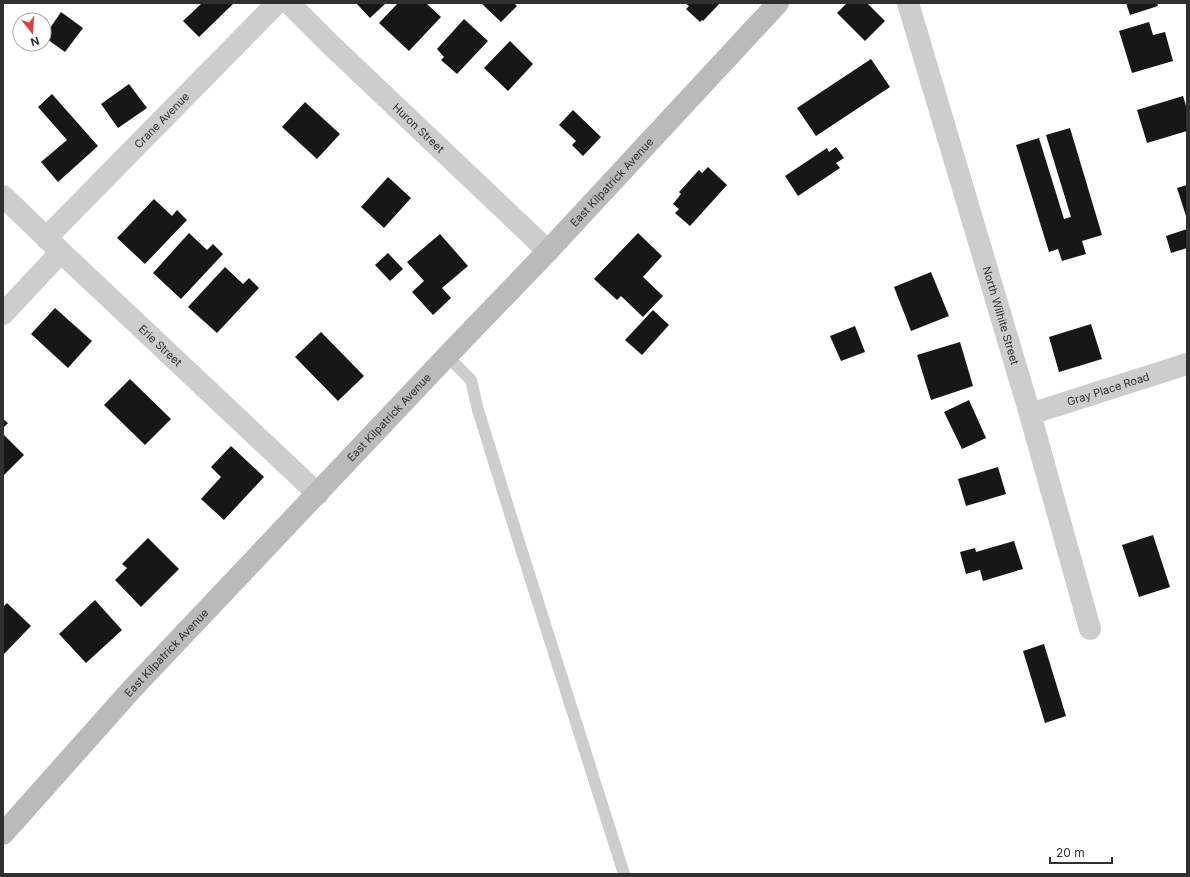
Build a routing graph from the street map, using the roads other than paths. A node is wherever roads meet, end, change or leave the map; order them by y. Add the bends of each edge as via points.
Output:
1 (277, 3) edge
2 (289, 3) edge
3 (778, 3) edge
4 (908, 3) edge
5 (3, 196) edge
6 (53, 245) junction
7 (548, 251) junction
8 (3, 314) edge
9 (447, 356) junction
10 (1187, 364) edge
11 (1030, 414) junction
12 (318, 494) junction
13 (1090, 629) dead end
14 (3, 834) edge
15 (624, 874) edge

1 - 6 street, Crane Avenue
2 - 7 street, Huron Street
3 - 7 street, East Kilpatrick Avenue
4 - 11 street, North Wilhite Street
5 - 6 street, Erie Street
6 - 8 street, Crane Avenue
6 - 12 street, Erie Street
7 - 9 street, East Kilpatrick Avenue
9 - 12 street, East Kilpatrick Avenue
9 - 15 lane via 471,380 520,547
10 - 11 street, Gray Place Road
11 - 13 street, North Wilhite Street
12 - 14 street, East Kilpatrick Avenue via 132,689

